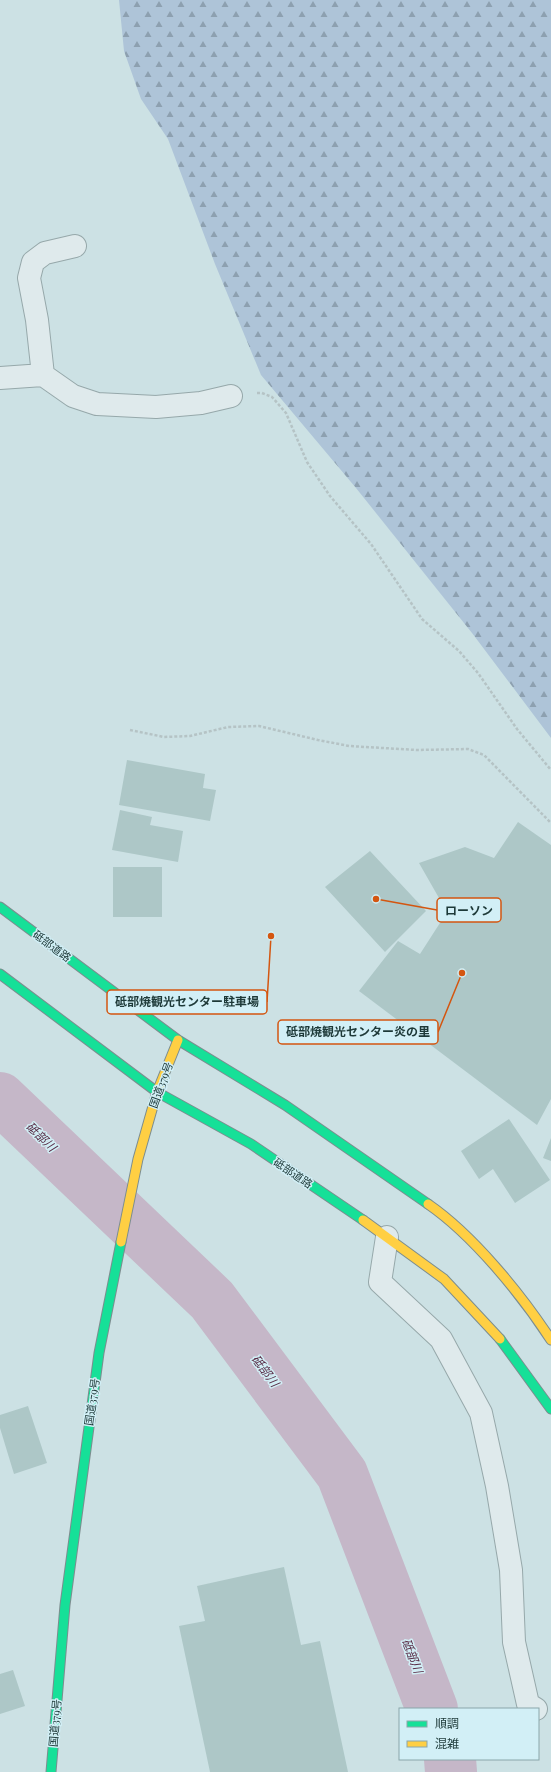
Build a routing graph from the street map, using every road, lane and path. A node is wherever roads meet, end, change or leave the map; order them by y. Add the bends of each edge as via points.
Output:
1 (75, 246) dead end
2 (43, 375) junction
3 (0, 378) edge
4 (231, 396) joint
5 (130, 730) dead end
6 (551, 770) edge
7 (551, 823) edge
8 (0, 907) edge
9 (0, 974) edge
10 (178, 1040) junction
11 (157, 1092) junction
12 (387, 1237) junction
13 (551, 1340) edge
14 (551, 1409) edge
15 (534, 1708) edge
16 (539, 1711) edge
17 (551, 1718) edge
18 (51, 1772) edge

1 - 2 street via 45,253 33,262 29,278
2 - 3 street
2 - 4 street via 73,396 97,404 156,407 201,403
4 - 6 path via 262,393 272,397 286,413 307,462 330,496 371,544 422,619 459,651
5 - 7 path via 164,737 190,736 228,727 259,726 349,746 417,750 468,748 484,755
8 - 10 highway, 砥部道路
9 - 11 highway, 砥部道路
10 - 11 highway, 国道379号
10 - 13 highway, 砥部道路 via 285,1105 437,1210 477,1247 533,1313
11 - 12 highway, 砥部道路 via 251,1144
11 - 18 highway, 国道379号 via 138,1159 99,1353 65,1605
12 - 14 highway, 砥部道路 via 454,1289 504,1343
12 - 15 street via 380,1282 441,1339 481,1413 497,1486 511,1570 514,1642 528,1704
16 - 17 street

